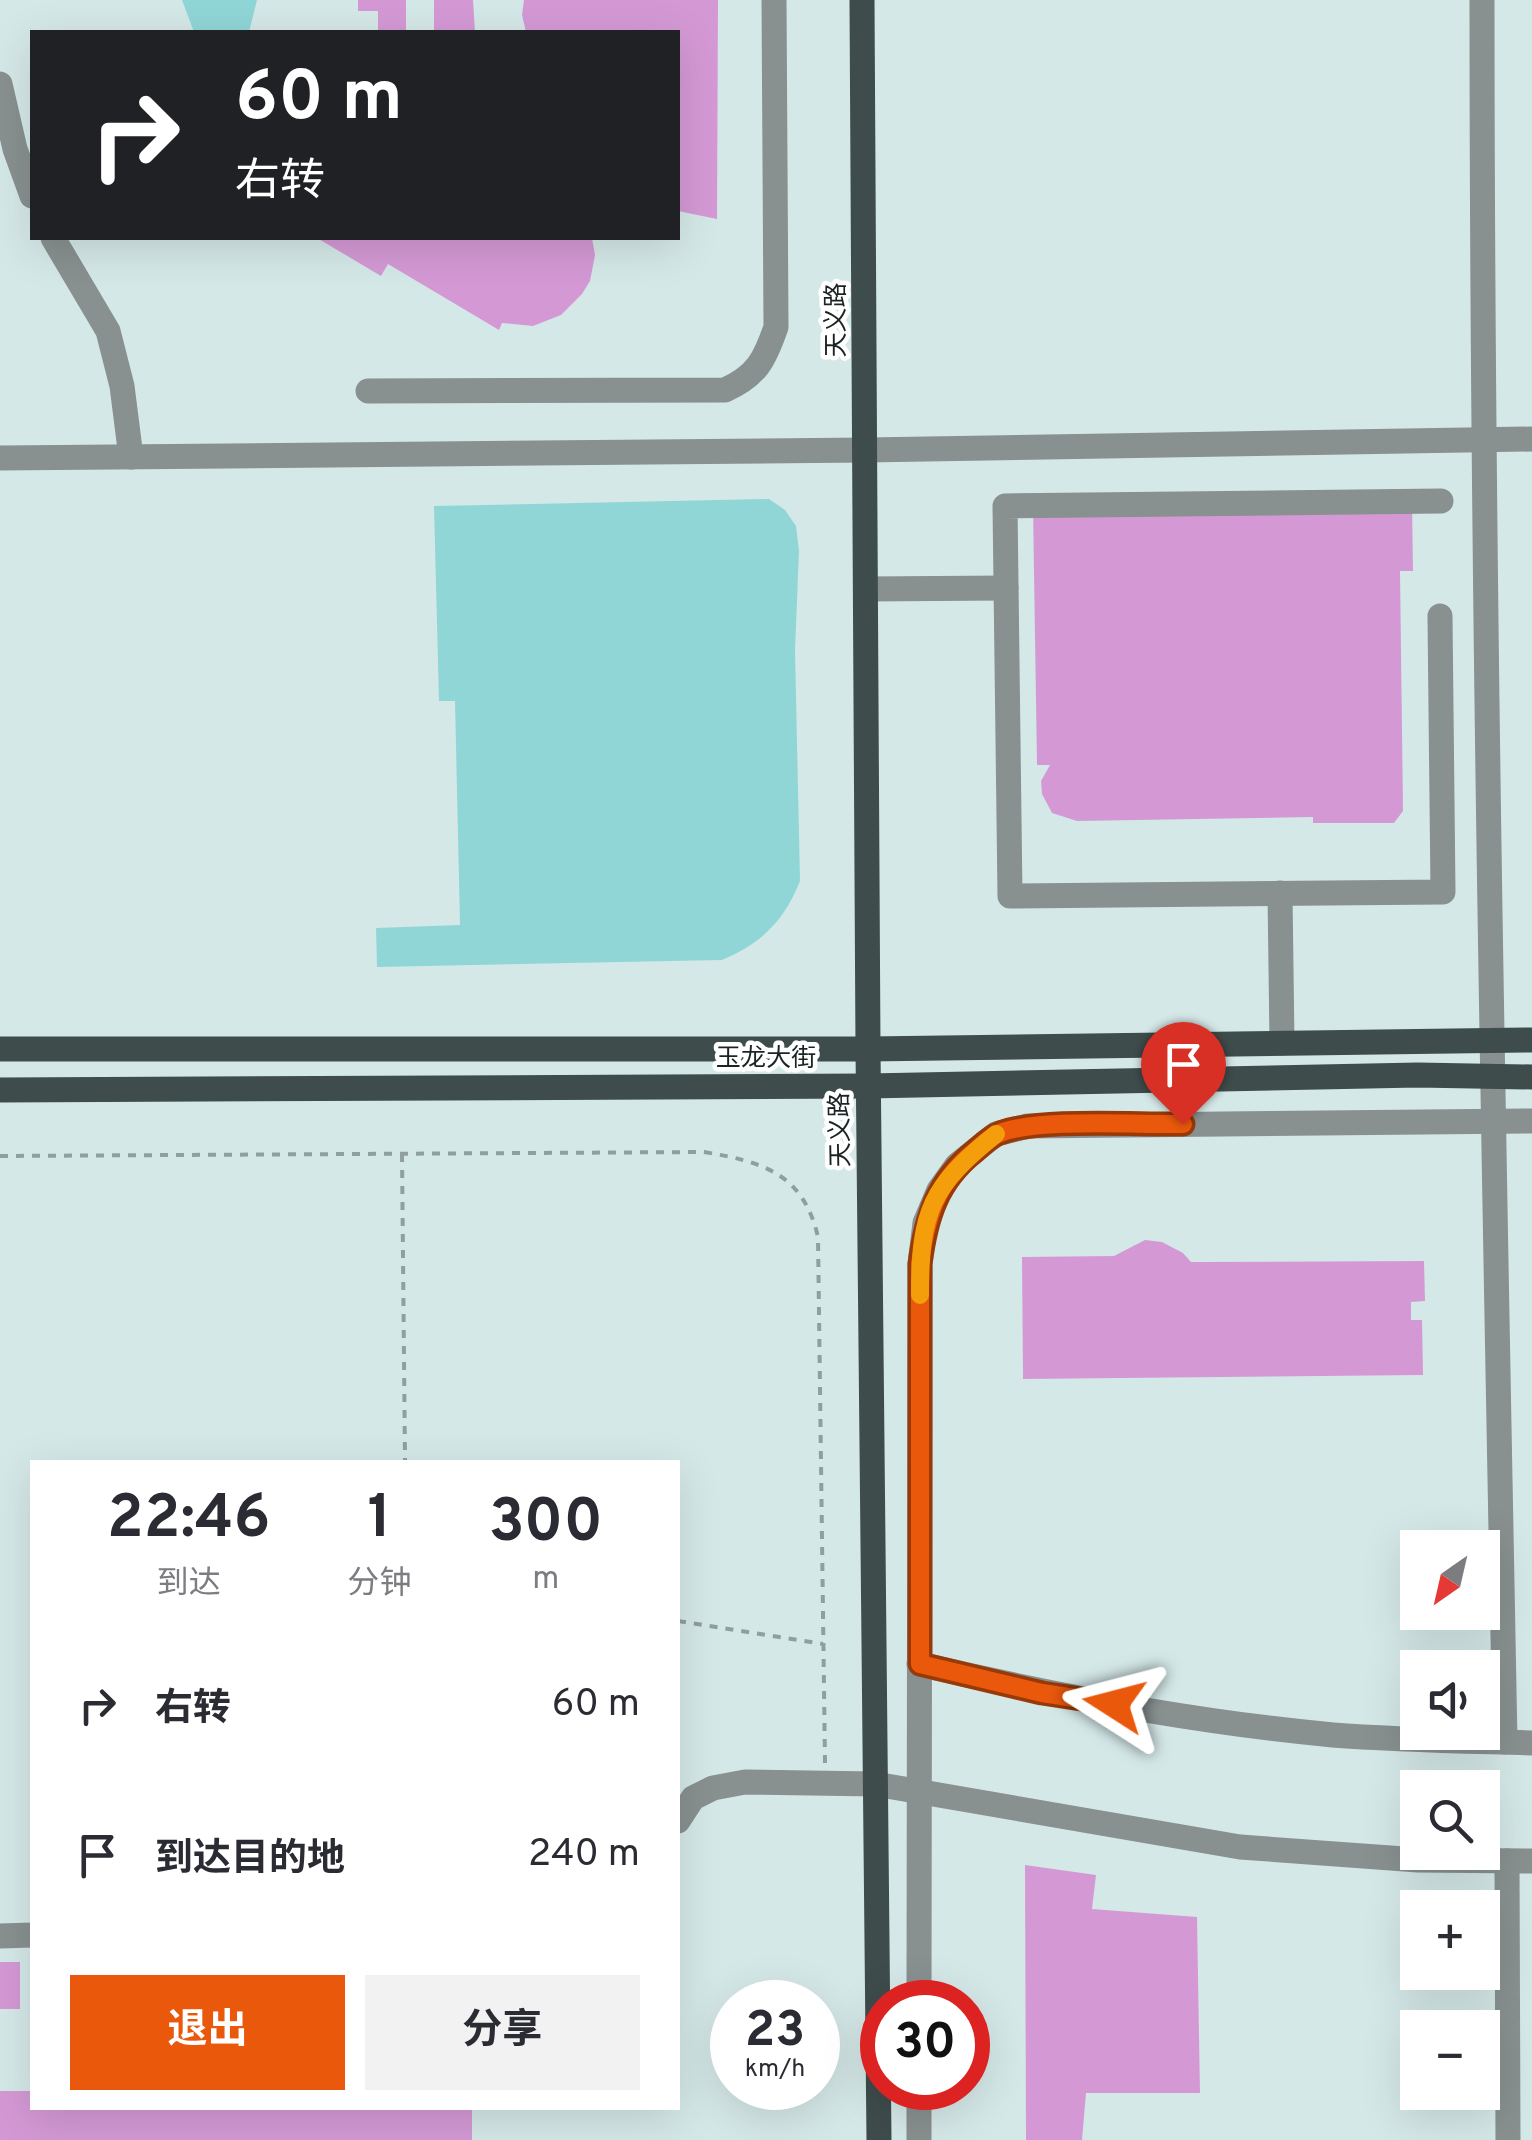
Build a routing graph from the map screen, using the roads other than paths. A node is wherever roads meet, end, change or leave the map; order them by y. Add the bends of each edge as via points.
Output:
1 (774, 0) edge
2 (862, 0) edge
3 (1482, 0) edge
4 (0, 84) edge
5 (30, 191) edge
6 (53, 240) edge
7 (368, 390) dead end
8 (1484, 438) junction
9 (1532, 439) edge
10 (866, 450) junction
11 (130, 456) junction
12 (0, 458) edge
13 (1441, 501) dead end
14 (1006, 588) junction
15 (866, 590) junction
16 (1440, 616) dead end
17 (1280, 894) junction
18 (1532, 1040) edge
19 (1492, 1041) junction
20 (1282, 1043) junction
21 (0, 1049) edge
22 (868, 1049) junction
23 (1492, 1076) junction
24 (1532, 1077) edge
25 (868, 1086) junction
26 (0, 1090) edge
27 (1493, 1121) junction
28 (1532, 1121) edge
29 (920, 1664) junction
30 (1506, 1742) junction
31 (1532, 1743) edge
32 (875, 1784) junction
33 (919, 1792) junction
34 (680, 1818) edge
35 (1520, 1861) edge
36 (0, 1936) edge
37 (30, 1936) edge
38 (919, 1980) edge
39 (919, 2110) edge
40 (879, 2140) edge
41 (919, 2140) edge
42 (1508, 2140) edge

1 - 7 street via 776,326 748,380 726,390
2 - 10 main road, 天义路
3 - 8 street
4 - 5 street
6 - 11 street via 108,331
8 - 9 street
8 - 10 street
8 - 19 street
10 - 11 street
10 - 15 main road, 天义路
11 - 12 street
13 - 14 street via 1005,506
14 - 15 street
14 - 17 street via 1010,896
15 - 22 main road, 天义路
16 - 17 street via 1443,892
17 - 20 street
18 - 19 main road, 玉龙大街
19 - 20 main road, 玉龙大街
19 - 23 street
20 - 22 main road, 玉龙大街
21 - 22 main road, 玉龙大街
22 - 25 main road, 天义路
23 - 24 main road, 玉龙大街
23 - 25 main road, 玉龙大街
23 - 27 street
25 - 26 main road, 玉龙大街
25 - 32 main road, 天义路
27 - 28 street
27 - 29 street via 1028,1126 996,1134 957,1165 925,1223 920,1264
27 - 30 street
29 - 30 street via 1042,1693 1223,1722 1335,1735
29 - 33 street
30 - 31 street
32 - 33 street
32 - 34 street via 745,1782 692,1798
32 - 40 main road, 天义路
33 - 35 street via 1240,1847
33 - 38 street
35 - 42 street
36 - 37 street
39 - 41 street

